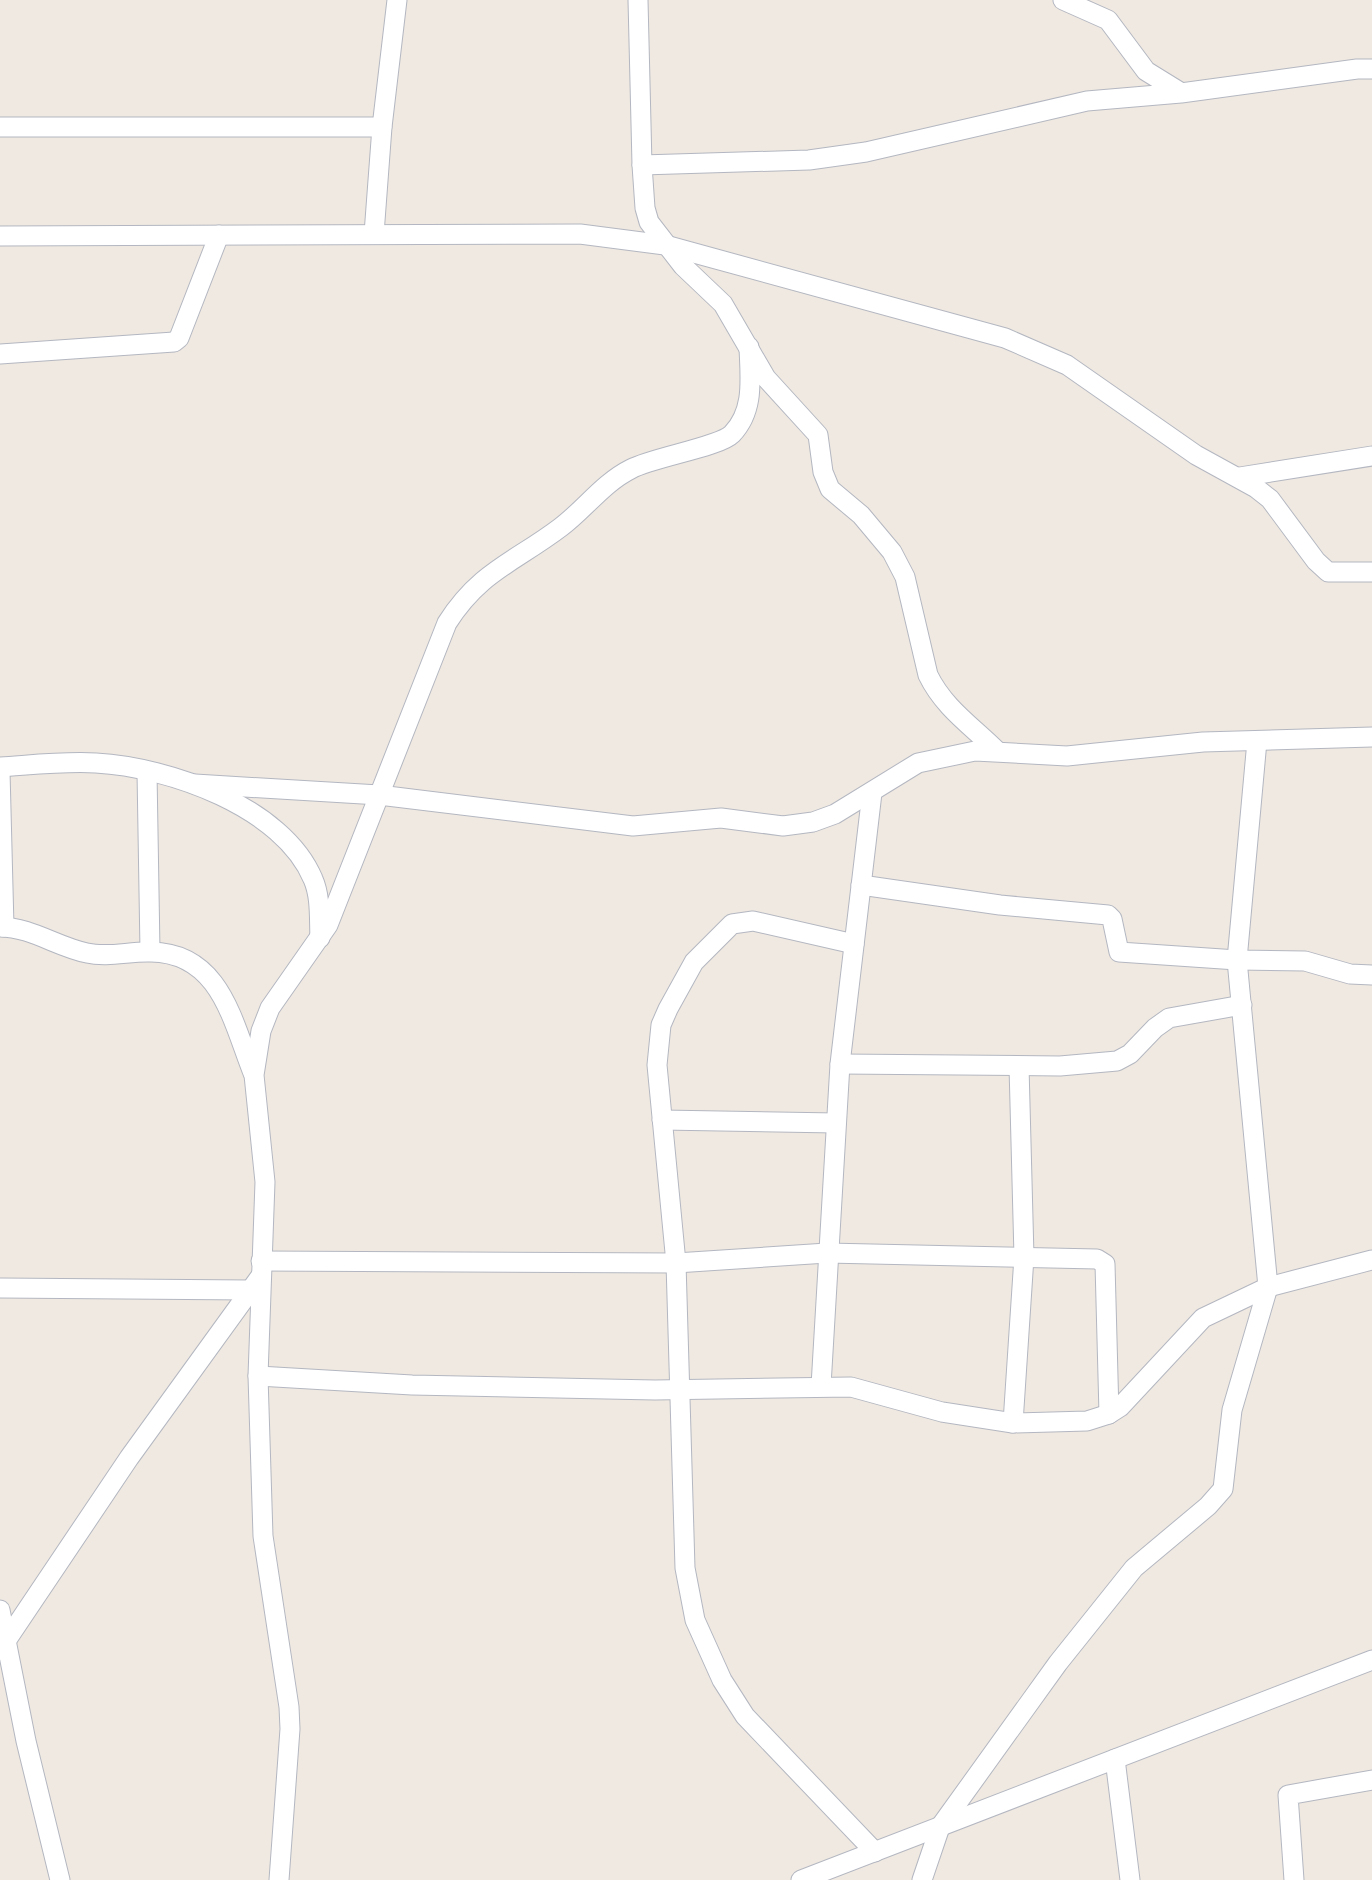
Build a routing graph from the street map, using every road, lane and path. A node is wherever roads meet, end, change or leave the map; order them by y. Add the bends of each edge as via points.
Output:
1 (397, 0) edge
2 (638, 0) edge
3 (1063, 0) edge
4 (1109, 10) edge
5 (1372, 69) edge
6 (1181, 93) junction
7 (0, 127) edge
8 (382, 127) junction
9 (642, 165) junction
10 (374, 233) junction
11 (219, 235) junction
12 (0, 236) edge
13 (665, 245) junction
14 (750, 348) junction
15 (0, 354) edge
16 (1372, 456) edge
17 (1240, 477) junction
18 (1372, 572) edge
19 (1372, 737) edge
20 (1257, 741) junction
21 (998, 751) junction
22 (0, 769) edge
23 (147, 772) junction
24 (195, 784) junction
25 (872, 793) junction
26 (379, 795) junction
27 (861, 885) junction
28 (2, 927) edge
29 (320, 939) junction
30 (854, 944) junction
31 (150, 951) junction
32 (1237, 960) junction
33 (1372, 975) edge
34 (1242, 1005) junction
35 (840, 1064) junction
36 (1019, 1066) junction
37 (254, 1075) junction
38 (662, 1120) junction
39 (836, 1124) junction
40 (827, 1253) junction
41 (1024, 1257) junction
42 (1372, 1260) edge
43 (676, 1263) junction
44 (256, 1276) junction
45 (0, 1287) edge
46 (1268, 1287) junction
47 (258, 1376) junction
48 (821, 1387) junction
49 (678, 1389) junction
50 (1109, 1414) junction
51 (1013, 1423) junction
52 (0, 1610) edge
53 (3, 1646) edge
54 (1372, 1660) edge
55 (1115, 1759) junction
56 (1372, 1780) edge
57 (940, 1827) junction
58 (875, 1852) junction
59 (61, 1880) edge
60 (279, 1880) edge
61 (801, 1880) edge
62 (922, 1880) edge
63 (1130, 1880) edge
64 (1294, 1880) edge

1 - 8 street
2 - 9 street
3 - 4 street
4 - 6 street via 1146,71
5 - 6 street
6 - 9 street via 1087,101 866,152 809,160
7 - 8 street
8 - 10 street
9 - 13 street via 645,208
10 - 11 street
10 - 13 street via 546,232
11 - 12 street
11 - 15 street via 174,342
13 - 14 street via 723,304
13 - 17 street via 1038,350 1095,382 1196,455
14 - 21 street via 775,390 818,435 830,489 878,533 905,576 933,686 958,717
14 - 26 street via 746,412 728,437 631,469 561,527 470,590 447,623
16 - 17 street
17 - 18 street via 1270,499 1322,568 1336,573
19 - 20 street
20 - 21 street via 1067,756
20 - 32 street
21 - 25 street via 918,763
22 - 23 street via 96,762
22 - 28 street
23 - 24 street
23 - 31 street
24 - 26 street
24 - 29 street via 258,818 300,856 317,895
25 - 26 street via 835,814 783,826 721,818 633,826
25 - 27 street
26 - 29 street
27 - 30 street
27 - 32 street via 1108,915 1119,952
28 - 31 street via 22,929 88,954
29 - 37 street via 270,1008
30 - 35 street
30 - 38 street via 753,920 732,924 722,932 694,962 661,1025 657,1065
31 - 37 street via 179,955 210,976 221,992
32 - 33 street via 1305,961 1350,974
32 - 34 street
34 - 36 street via 1170,1017 1117,1061
34 - 46 street
35 - 36 street
35 - 39 street
36 - 41 street
37 - 44 street via 265,1182
38 - 39 street
38 - 43 street
39 - 40 street
40 - 41 street
40 - 43 street
40 - 48 street
41 - 50 street via 1104,1262
41 - 51 street
42 - 46 street
43 - 44 street
43 - 49 street
44 - 45 street
44 - 47 street
44 - 53 street
46 - 50 street via 1203,1318 1147,1381
46 - 57 street via 1234,1401 1223,1489 1133,1568
47 - 49 street via 412,1385
47 - 60 street via 265,1561 289,1707
48 - 49 street
48 - 51 street via 871,1390 942,1412
49 - 58 street via 685,1568 695,1620 744,1716
50 - 51 street via 1087,1421
52 - 53 street
53 - 59 street
54 - 55 street
55 - 57 street
55 - 63 street
56 - 64 street via 1288,1795
57 - 58 street
57 - 62 street
58 - 61 street

